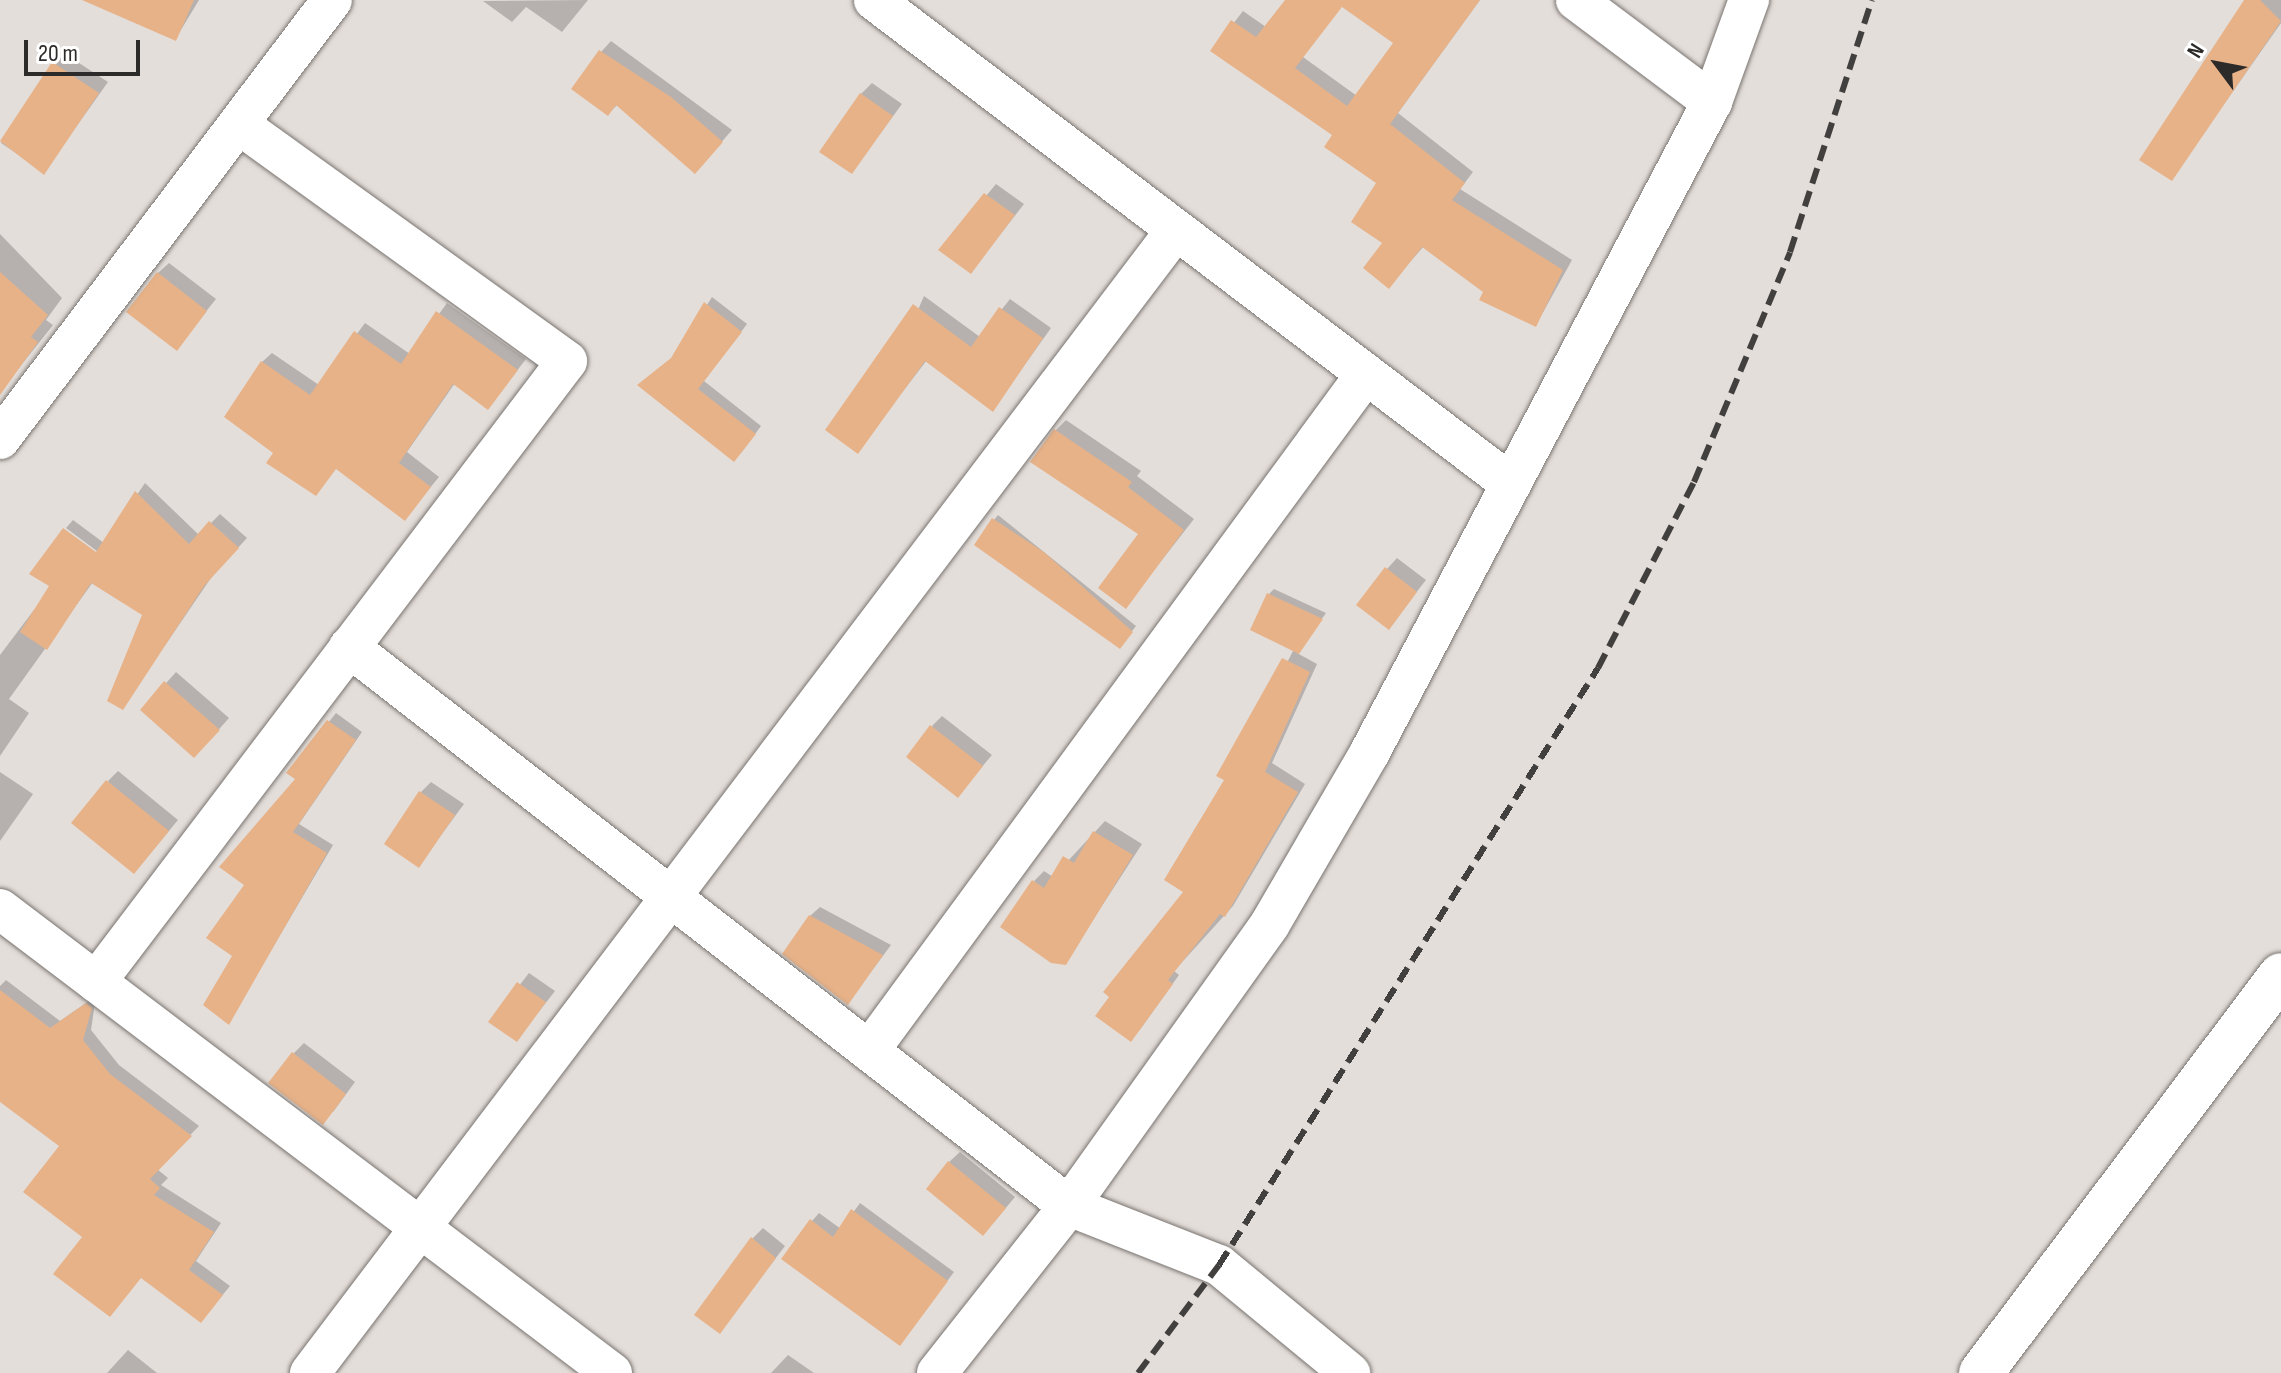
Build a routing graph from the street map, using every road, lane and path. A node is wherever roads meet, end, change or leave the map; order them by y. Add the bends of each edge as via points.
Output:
1 (332, 0) edge
2 (874, 0) edge
3 (1576, 0) edge
4 (1749, 0) edge
5 (1712, 102) junction
6 (238, 124) junction
7 (1176, 230) junction
8 (1366, 374) junction
9 (6, 419) edge
10 (1511, 484) junction
11 (349, 647) junction
12 (671, 897) junction
13 (0, 909) edge
14 (2281, 975) edge
15 (96, 982) junction
16 (869, 1051) junction
17 (1069, 1206) junction
18 (420, 1227) junction
19 (606, 1371) edge
20 (310, 1373) edge
21 (937, 1373) edge
22 (1350, 1373) edge
23 (1981, 1373) edge

1 - 6 street
2 - 7 street
3 - 5 street
4 - 5 street
5 - 10 street
6 - 9 street
6 - 11 street via 567,361
7 - 8 street
7 - 12 street
8 - 10 street
8 - 16 street
10 - 17 street via 1270,924
11 - 12 street
11 - 15 street
12 - 16 street
12 - 18 street
13 - 15 street
14 - 23 main road
15 - 18 street
16 - 17 street
17 - 21 street
17 - 22 street via 1219,1265
18 - 19 street
18 - 20 street

